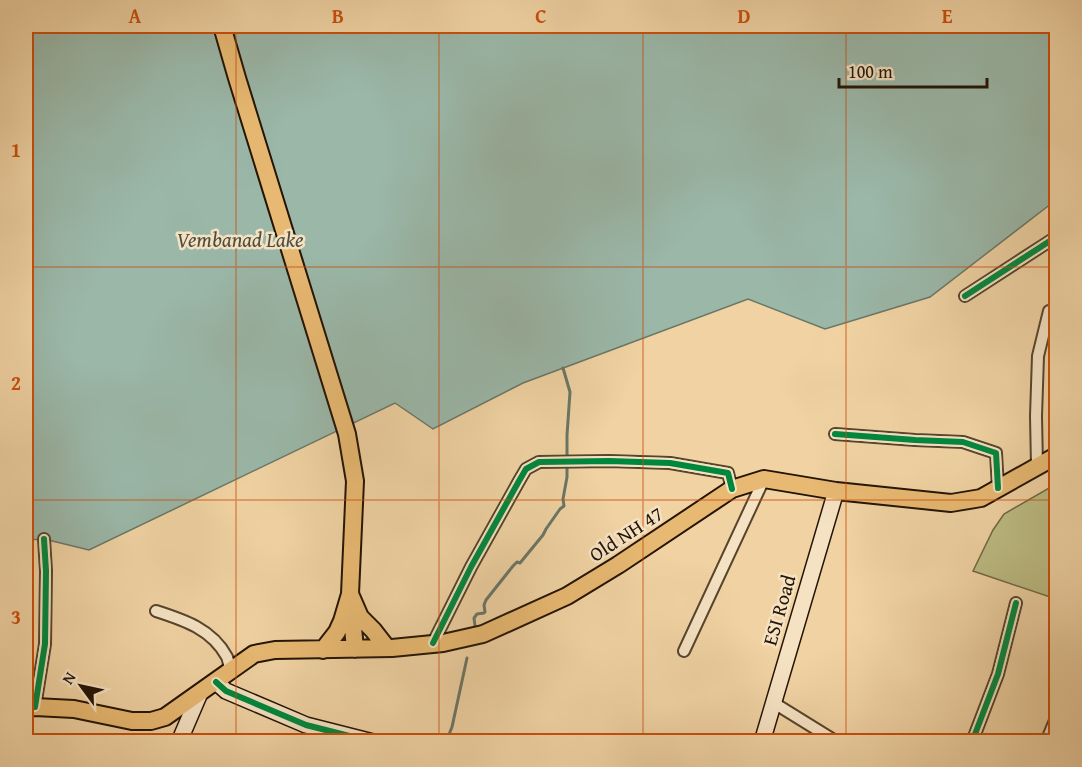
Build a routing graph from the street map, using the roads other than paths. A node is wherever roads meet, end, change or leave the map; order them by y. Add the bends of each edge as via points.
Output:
1 (222, 26) edge
2 (1056, 237) edge
3 (965, 296) dead end
4 (1049, 311) dead end
5 (835, 434) dead end
6 (1056, 456) edge
7 (1037, 466) junction
8 (764, 479) junction
9 (998, 488) junction
10 (732, 489) junction
11 (837, 491) junction
12 (44, 539) dead end
13 (350, 594) junction
14 (1016, 603) dead end
15 (156, 611) dead end
16 (433, 643) junction
17 (387, 648) junction
18 (355, 649) junction
19 (324, 650) junction
20 (684, 651) dead end
21 (231, 671) junction
22 (216, 682) junction
23 (200, 693) junction
24 (774, 703) junction
25 (30, 707) edge
26 (1056, 718) edge
27 (179, 741) edge
28 (373, 741) edge
29 (762, 741) edge
30 (837, 741) edge
31 (972, 741) edge
32 (1046, 741) edge

1 - 13 main road via 348,434 355,482
2 - 3 street
4 - 7 street via 1038,356
5 - 9 street via 963,442 996,453
6 - 7 main road, Old NH 47
7 - 9 main road, Old NH 47
8 - 10 main road, Old NH 47
8 - 11 main road, Old NH 47
8 - 20 street
9 - 11 main road, Old NH 47 via 981,498 951,503
10 - 16 main road, Old NH 47 via 567,596 483,634
10 - 16 street via 728,473 670,463 539,462 526,469
11 - 24 main road, ESI Road
12 - 25 street via 45,644
13 - 17 main road via 360,617
13 - 18 main road
13 - 19 main road via 337,632
14 - 31 street via 998,674
15 - 21 street via 204,630 217,643
16 - 17 main road, Old NH 47
17 - 18 main road, Old NH 47
18 - 19 main road, Old NH 47
19 - 21 main road, Old NH 47 via 254,654
21 - 22 main road, Old NH 47
22 - 23 main road, Old NH 47
22 - 28 main road via 226,691 306,725
23 - 25 main road, Old NH 47 via 165,717 151,721 74,709
23 - 27 main road
24 - 29 main road, ESI Road
24 - 30 street
26 - 32 street

